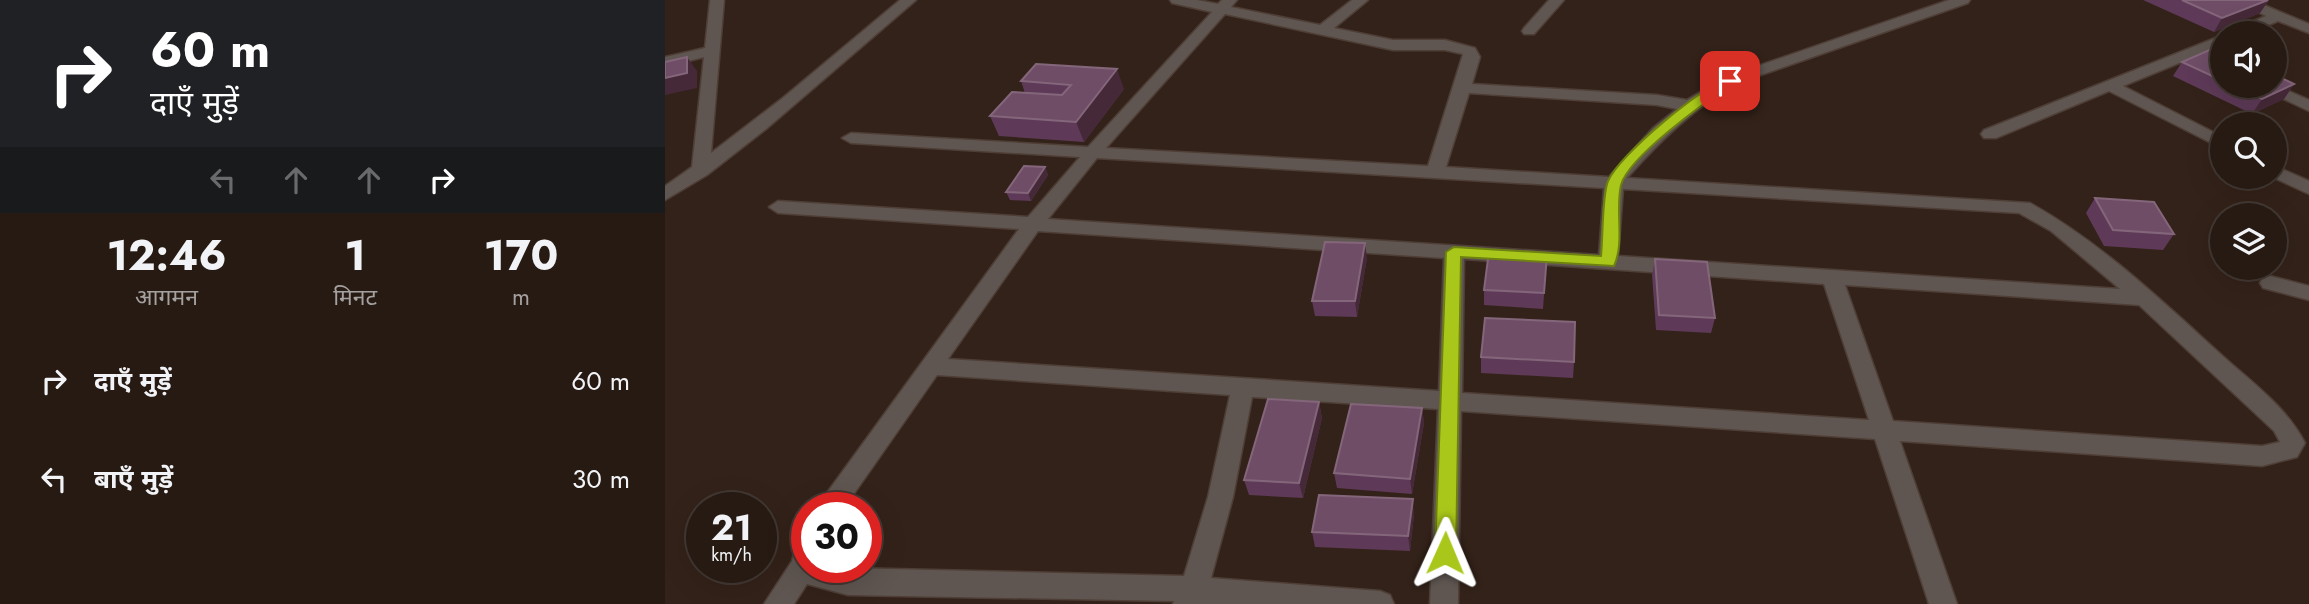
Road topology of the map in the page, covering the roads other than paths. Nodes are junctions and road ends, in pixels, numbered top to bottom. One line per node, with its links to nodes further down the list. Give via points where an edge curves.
1 (717, 0): 15 (street)
2 (909, 0): 28 (street)
3 (1177, 0): 8 (street)
4 (1361, 0): 12 (street)
5 (1557, 0): 13 (street)
6 (1963, 0): 22 (street, via 1730,81)
7 (2240, 0): 9 (street)
8 (1225, 4): 12 (street); 27 (street)
9 (2279, 16): 10 (street); 11 (street)
10 (2267, 21)
11 (2309, 29)
12 (1322, 31): 20 (street, via 1393,46 1467,49 1472,57)
13 (1529, 31)
14 (2210, 44): 16 (street)
15 (712, 51): 18 (street); 28 (street)
16 (2191, 52): 17 (street); 19 (street)
17 (2210, 61)
18 (665, 62)
19 (2109, 85): 24 (street); 25 (street)
20 (1463, 88): 22 (street); 29 (street)
21 (2287, 96): 23 (street)
22 (1690, 106): 31 (street, via 1659,132)
23 (2309, 106)
24 (1990, 134)
25 (2210, 137)
26 (851, 138): 27 (street)
27 (1093, 152): 29 (street); 35 (street)
28 (701, 171): 33 (street)
29 (1436, 171): 31 (street)
30 (2287, 176): 32 (street)
31 (1615, 182): 37 (street); 41 (street, via 2023,207 2058,226)
32 (2309, 188)
33 (665, 194)
34 (778, 207): 35 (street)
35 (1033, 224): 36 (street); 42 (street)
36 (1454, 252): 37 (street); 44 (street)
37 (1608, 262): 38 (street)
38 (1832, 277): 41 (street); 45 (street)
39 (2270, 283): 40 (street)
40 (2309, 293)
41 (2144, 298): 45 (street, via 2282,424 2293,443 2288,450 2262,456)
42 (932, 366): 43 (street); 46 (street)
43 (1243, 386): 44 (street); 49 (street, via 1216,516)
44 (1449, 400): 45 (street); 52 (street)
45 (1883, 429): 53 (street)
46 (841, 492)
47 (791, 581): 50 (street)
48 (871, 583): 49 (street)
49 (1190, 597): 51 (street)
50 (778, 604)
51 (1380, 604)
52 (1444, 604)
53 (1943, 604)

